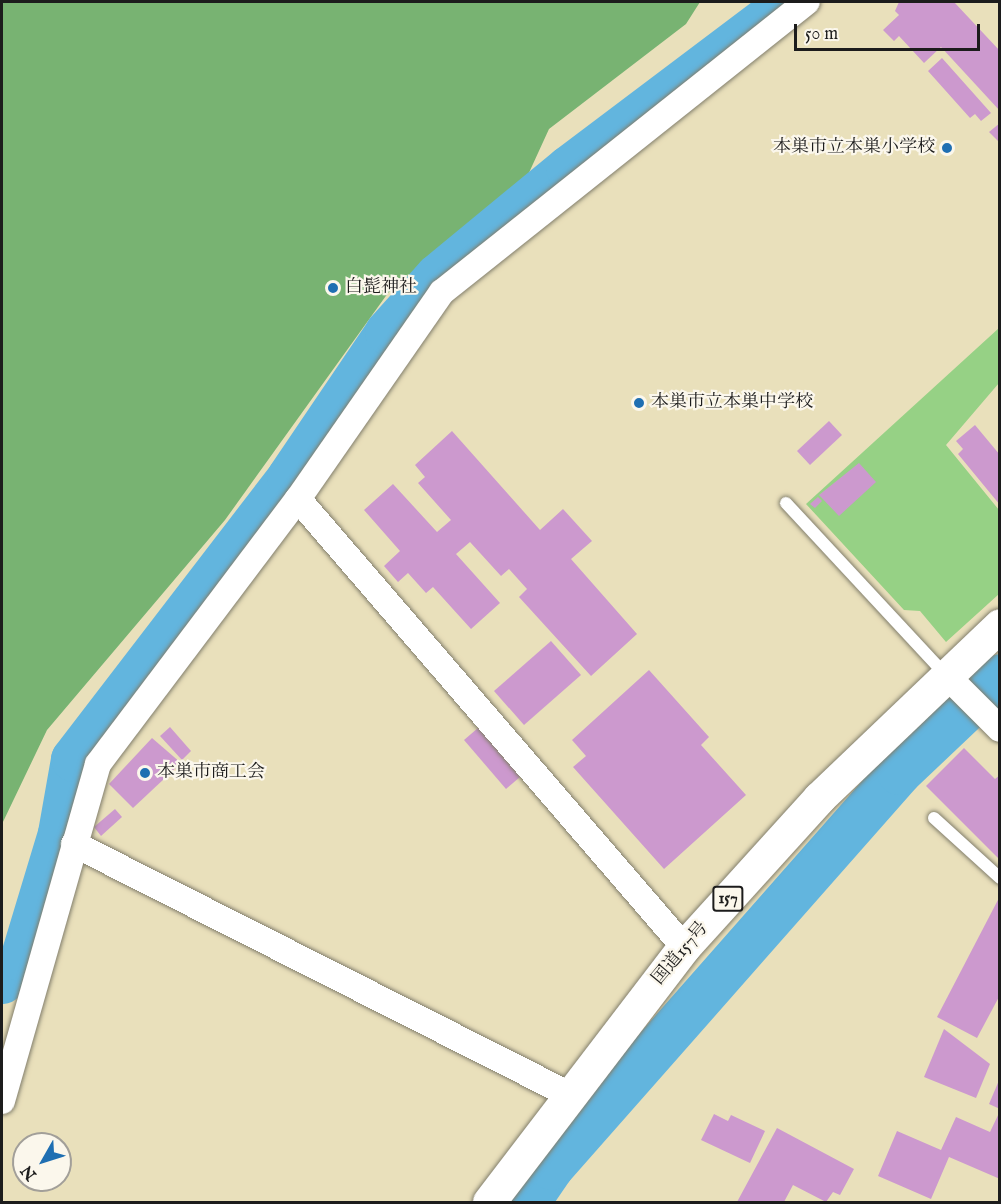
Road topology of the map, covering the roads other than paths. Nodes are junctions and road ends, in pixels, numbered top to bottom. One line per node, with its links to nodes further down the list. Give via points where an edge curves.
1 (807, 2): 2 (street, via 442,292)
2 (298, 499): 8 (street, via 98,764); 10 (street)
3 (786, 503): 5 (lane)
4 (999, 625): 5 (highway, 国道157号 / 157)
5 (955, 684): 6 (street); 10 (highway, 国道157号 / 157, via 819,798)
6 (992, 722)
7 (934, 818): 9 (lane)
8 (74, 844): 11 (street); 12 (street)
9 (999, 879)
10 (684, 947): 11 (highway, 国道157号 / 157)
11 (570, 1095): 13 (highway, 国道157号 / 157)
12 (2, 1101)
13 (489, 1203)

